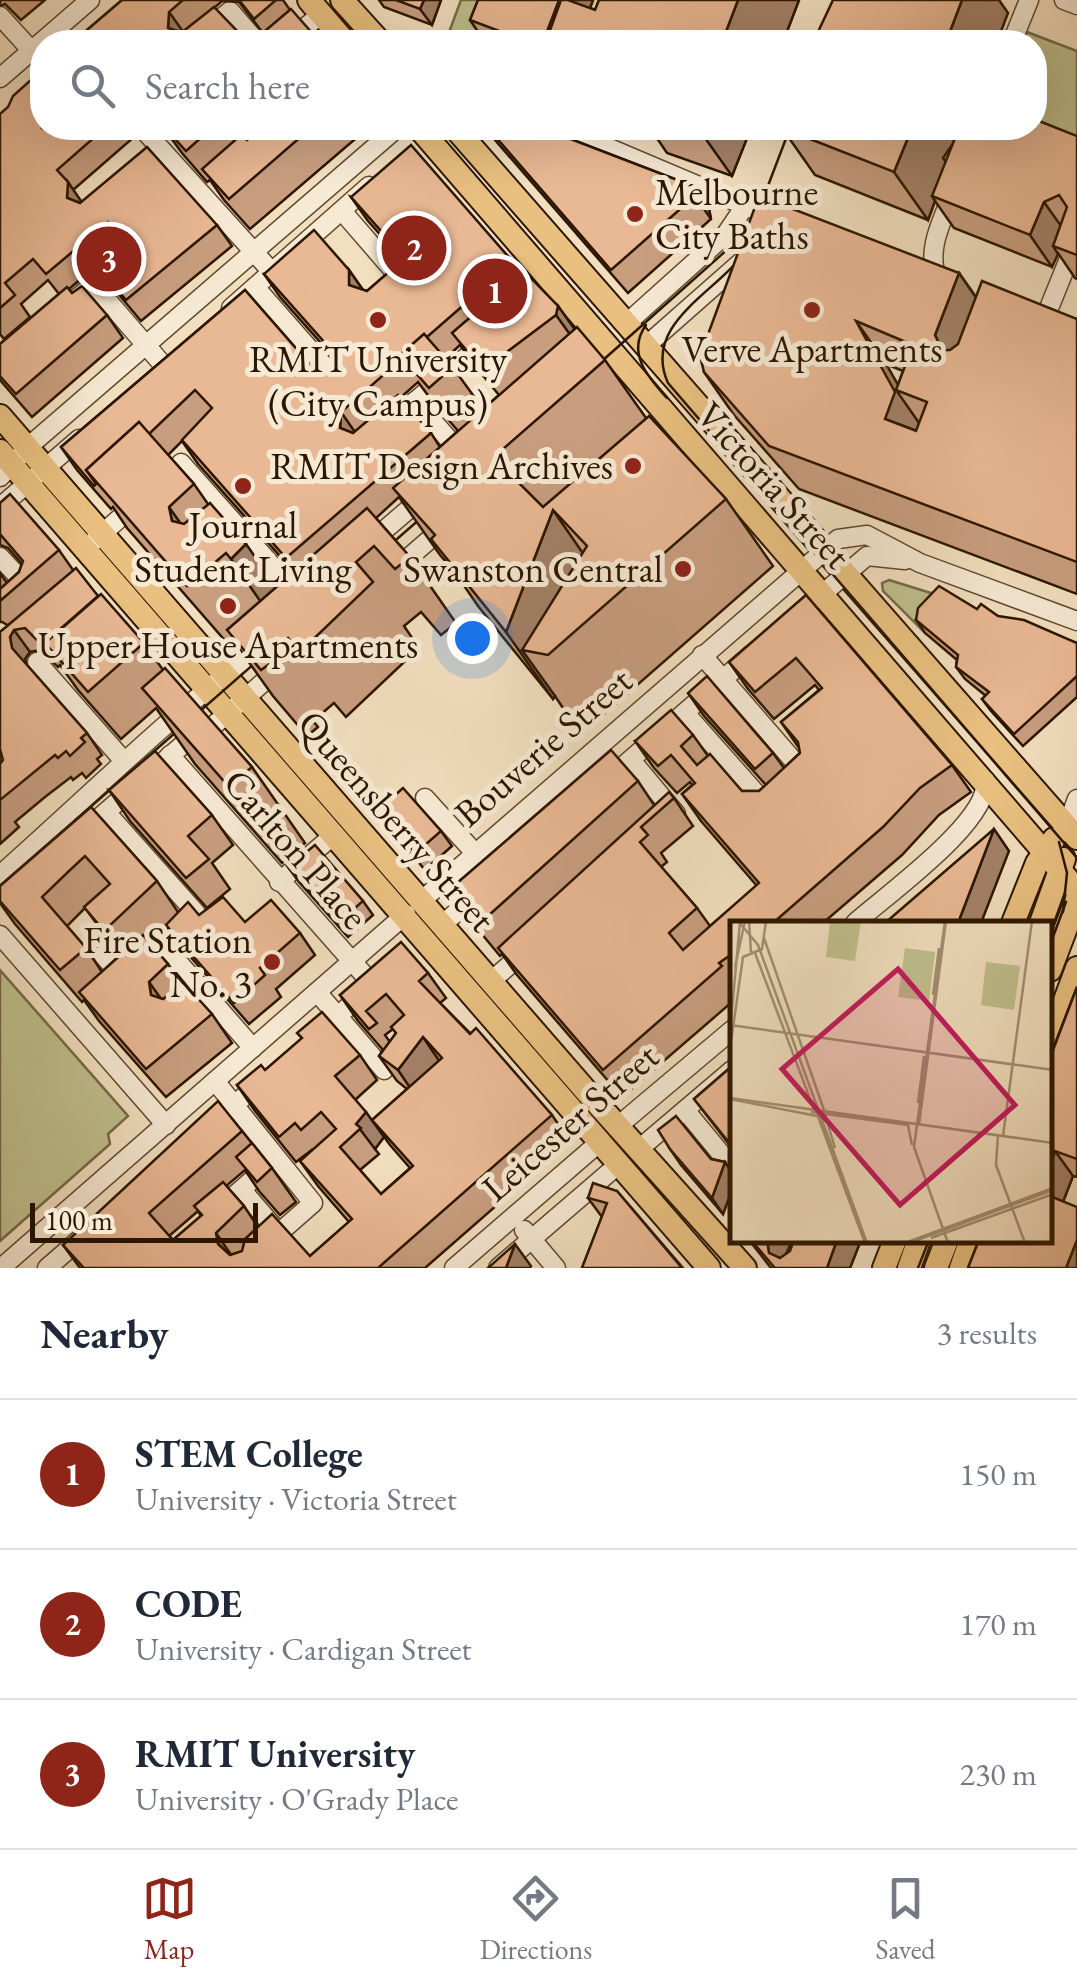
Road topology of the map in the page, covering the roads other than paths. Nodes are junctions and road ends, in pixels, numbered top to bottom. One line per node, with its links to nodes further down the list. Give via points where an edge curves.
1 (90, 0): 9 (street)
2 (342, 0): 14 (main road)
3 (500, 0): 15 (street)
4 (1028, 0): 16 (street)
5 (1064, 0): 6 (street)
6 (1077, 5)
7 (314, 7): 12 (street); 13 (main road)
8 (0, 16): 17 (street)
9 (67, 30)
10 (208, 30): 11 (street, via 230,11)
11 (247, 30)
12 (297, 30)
13 (334, 30)
14 (369, 30)
15 (488, 30)
16 (1017, 30)
17 (30, 49)
18 (30, 51): 19 (street)
19 (0, 78)
20 (152, 140): 26 (street)
21 (175, 140): 26 (street)
22 (383, 140): 31 (street)
23 (429, 140): 51 (main road, Victoria Street)
24 (466, 140): 47 (main road, Victoria Street)
25 (594, 140): 33 (street)
26 (162, 151): 27 (street); 32 (street)
27 (142, 168)
28 (388, 170): 34 (street)
29 (959, 179): 38 (street, via 935,240 934,256 950,283)
30 (228, 180): 32 (street)
31 (330, 186): 34 (street); 36 (street)
32 (204, 201): 36 (street)
33 (745, 206): 47 (street, via 726,234); 50 (street, via 783,222)
34 (344, 208): 39 (street); 43 (street, via 400,278)
35 (1077, 239): 44 (street)
36 (254, 252): 39 (street); 40 (street)
37 (125, 258): 41 (street)
38 (909, 270)
39 (272, 272): 42 (street)
40 (223, 278): 42 (street); 49 (street)
41 (94, 285): 46 (street); 49 (street)
42 (248, 293): 45 (street); 54 (street)
43 (374, 301)
44 (1045, 318)
45 (216, 321)
46 (50, 322)
47 (628, 323): 50 (main road, Victoria Street); 51 (main road)
48 (498, 328): 55 (street)
49 (146, 345): 52 (street); 60 (street)
50 (647, 346): 53 (main road); 64 (main road, Victoria Street)
51 (598, 348): 53 (main road, Victoria Street)
52 (163, 366)
53 (618, 372): 69 (main road, Victoria Street)
54 (341, 386)
55 (416, 401): 58 (street); 65 (street, via 461,467)
56 (0, 416): 60 (main road, Queensberry Street)
57 (96, 423): 60 (street)
58 (378, 434)
59 (196, 449): 61 (street)
60 (19, 465): 62 (street); 67 (main road, Queensberry Street)
61 (169, 474): 67 (street); 73 (street)
62 (0, 508)
63 (456, 517): 71 (street)
64 (826, 547): 68 (street, via 867,535); 69 (street, Bouverie Street); 70 (main road, Victoria Street)
65 (356, 555)
66 (0, 556): 74 (street, via 26,586)
67 (93, 557): 83 (main road, Queensberry Street)
68 (920, 563): 70 (street, via 869,554); 76 (street)
69 (801, 568): 72 (main road, Victoria Street); 79 (street, Bouverie Street)
70 (847, 572): 72 (street); 96 (main road, Victoria Street)
71 (370, 591)
72 (823, 593): 75 (street); 90 (main road, Victoria Street)
73 (304, 601)
74 (0, 608)
75 (794, 618)
76 (1077, 621)
77 (278, 632): 83 (street)
78 (766, 643): 82 (street, Bouverie Street)
79 (702, 655): 82 (street); 89 (street, Bouverie Street)
80 (293, 657): 84 (street)
81 (28, 661): 87 (street)
82 (723, 680): 85 (street, Bouverie Street); 85 (street, via 789,793)
83 (215, 681): 84 (main road, Queensberry Street); 87 (street)
84 (236, 706): 86 (street); 95 (main road, Queensberry Street)
85 (684, 713): 88 (street, Bouverie Street)
86 (170, 755): 93 (street); 103 (street, Carlton Place)
87 (122, 760): 101 (street)
88 (631, 760): 89 (street, Bouverie Street, via 594,792); 94 (street, via 678,813)
89 (580, 761): 99 (street, Bouverie Street)
90 (985, 779): 98 (main road, Victoria Street, via 1016,831); 107 (street, via 984,800 966,834)
91 (425, 798): 99 (street)
92 (1077, 799): 96 (street)
93 (106, 812): 97 (street); 113 (street, via 196,913)
94 (666, 823)
95 (343, 827): 103 (street); 106 (main road, Queensberry Street)
96 (1072, 832): 98 (main road); 100 (main road)
97 (66, 846)
98 (1045, 848): 100 (main road, Victoria Street); 108 (main road)
99 (475, 853): 106 (street, Bouverie Street)
100 (1061, 868): 104 (main road, Victoria Street); 109 (main road)
101 (0, 876)
102 (492, 881): 111 (street, Bouverie Street)
103 (278, 882): 115 (street, Carlton Place)
104 (1077, 890)
105 (1077, 899): 116 (main road)
106 (414, 907): 111 (main road, Queensberry Street); 115 (street, Bouverie Street)
107 (857, 921)
108 (1014, 921)
109 (1042, 921)
110 (0, 936): 131 (street)
111 (427, 938): 118 (main road, Queensberry Street)
112 (537, 942): 118 (street)
113 (164, 946): 114 (street, via 119,986); 123 (street, via 199,999)
114 (103, 956)
115 (352, 961): 119 (street, Bouverie Street); 120 (street, Carlton Place, via 380,979)
116 (1052, 963)
117 (1076, 974): 122 (main road)
118 (483, 988): 132 (main road, Queensberry Street)
119 (317, 992): 120 (street); 123 (street, Bouverie Street)
120 (338, 1015): 124 (street); 126 (street)
121 (730, 1032): 132 (street, Leicester Street)
122 (1052, 1036)
123 (253, 1048): 128 (street, Bouverie Street)
124 (294, 1054)
125 (279, 1066): 129 (street, Bouverie Street)
126 (384, 1070)
127 (730, 1072): 130 (street, Leicester Street)
128 (215, 1082): 129 (street); 131 (street, Bouverie Street)
129 (234, 1105): 131 (street, Bouverie Street); 134 (street, via 271,1148)
130 (684, 1110): 133 (street, Leicester Street); 136 (street)
131 (178, 1129): 147 (street, Bouverie Street)
132 (609, 1133): 133 (main road, Queensberry Street); 135 (main road, Queensberry Street); 138 (street, Leicester Street)
133 (639, 1149): 135 (main road, Leicester Street); 148 (main road, Queensberry Street)
134 (273, 1162): 137 (street); 141 (street, via 313,1203)
135 (619, 1164): 142 (street, Leicester Street); 155 (main road, Queensberry Street)
136 (730, 1164)
137 (242, 1190): 139 (street); 141 (street)
138 (513, 1218): 142 (street); 153 (street, Leicester Street)
139 (208, 1220)
140 (95, 1226): 152 (street)
141 (279, 1233): 149 (street)
142 (531, 1239): 150 (street); 154 (street, Leicester Street)
143 (894, 1243): 156 (main road)
144 (918, 1243): 157 (main road)
145 (945, 1243): 158 (main road)
146 (970, 1243): 159 (main road)
147 (24, 1248): 151 (street, Bouverie Street); 152 (street)
148 (735, 1258)
149 (249, 1265)
150 (551, 1265)
151 (6, 1267)
152 (44, 1268)
153 (454, 1268)
154 (498, 1268)
155 (709, 1268)
156 (884, 1268)
157 (909, 1268)
158 (936, 1268)
159 (961, 1268)

